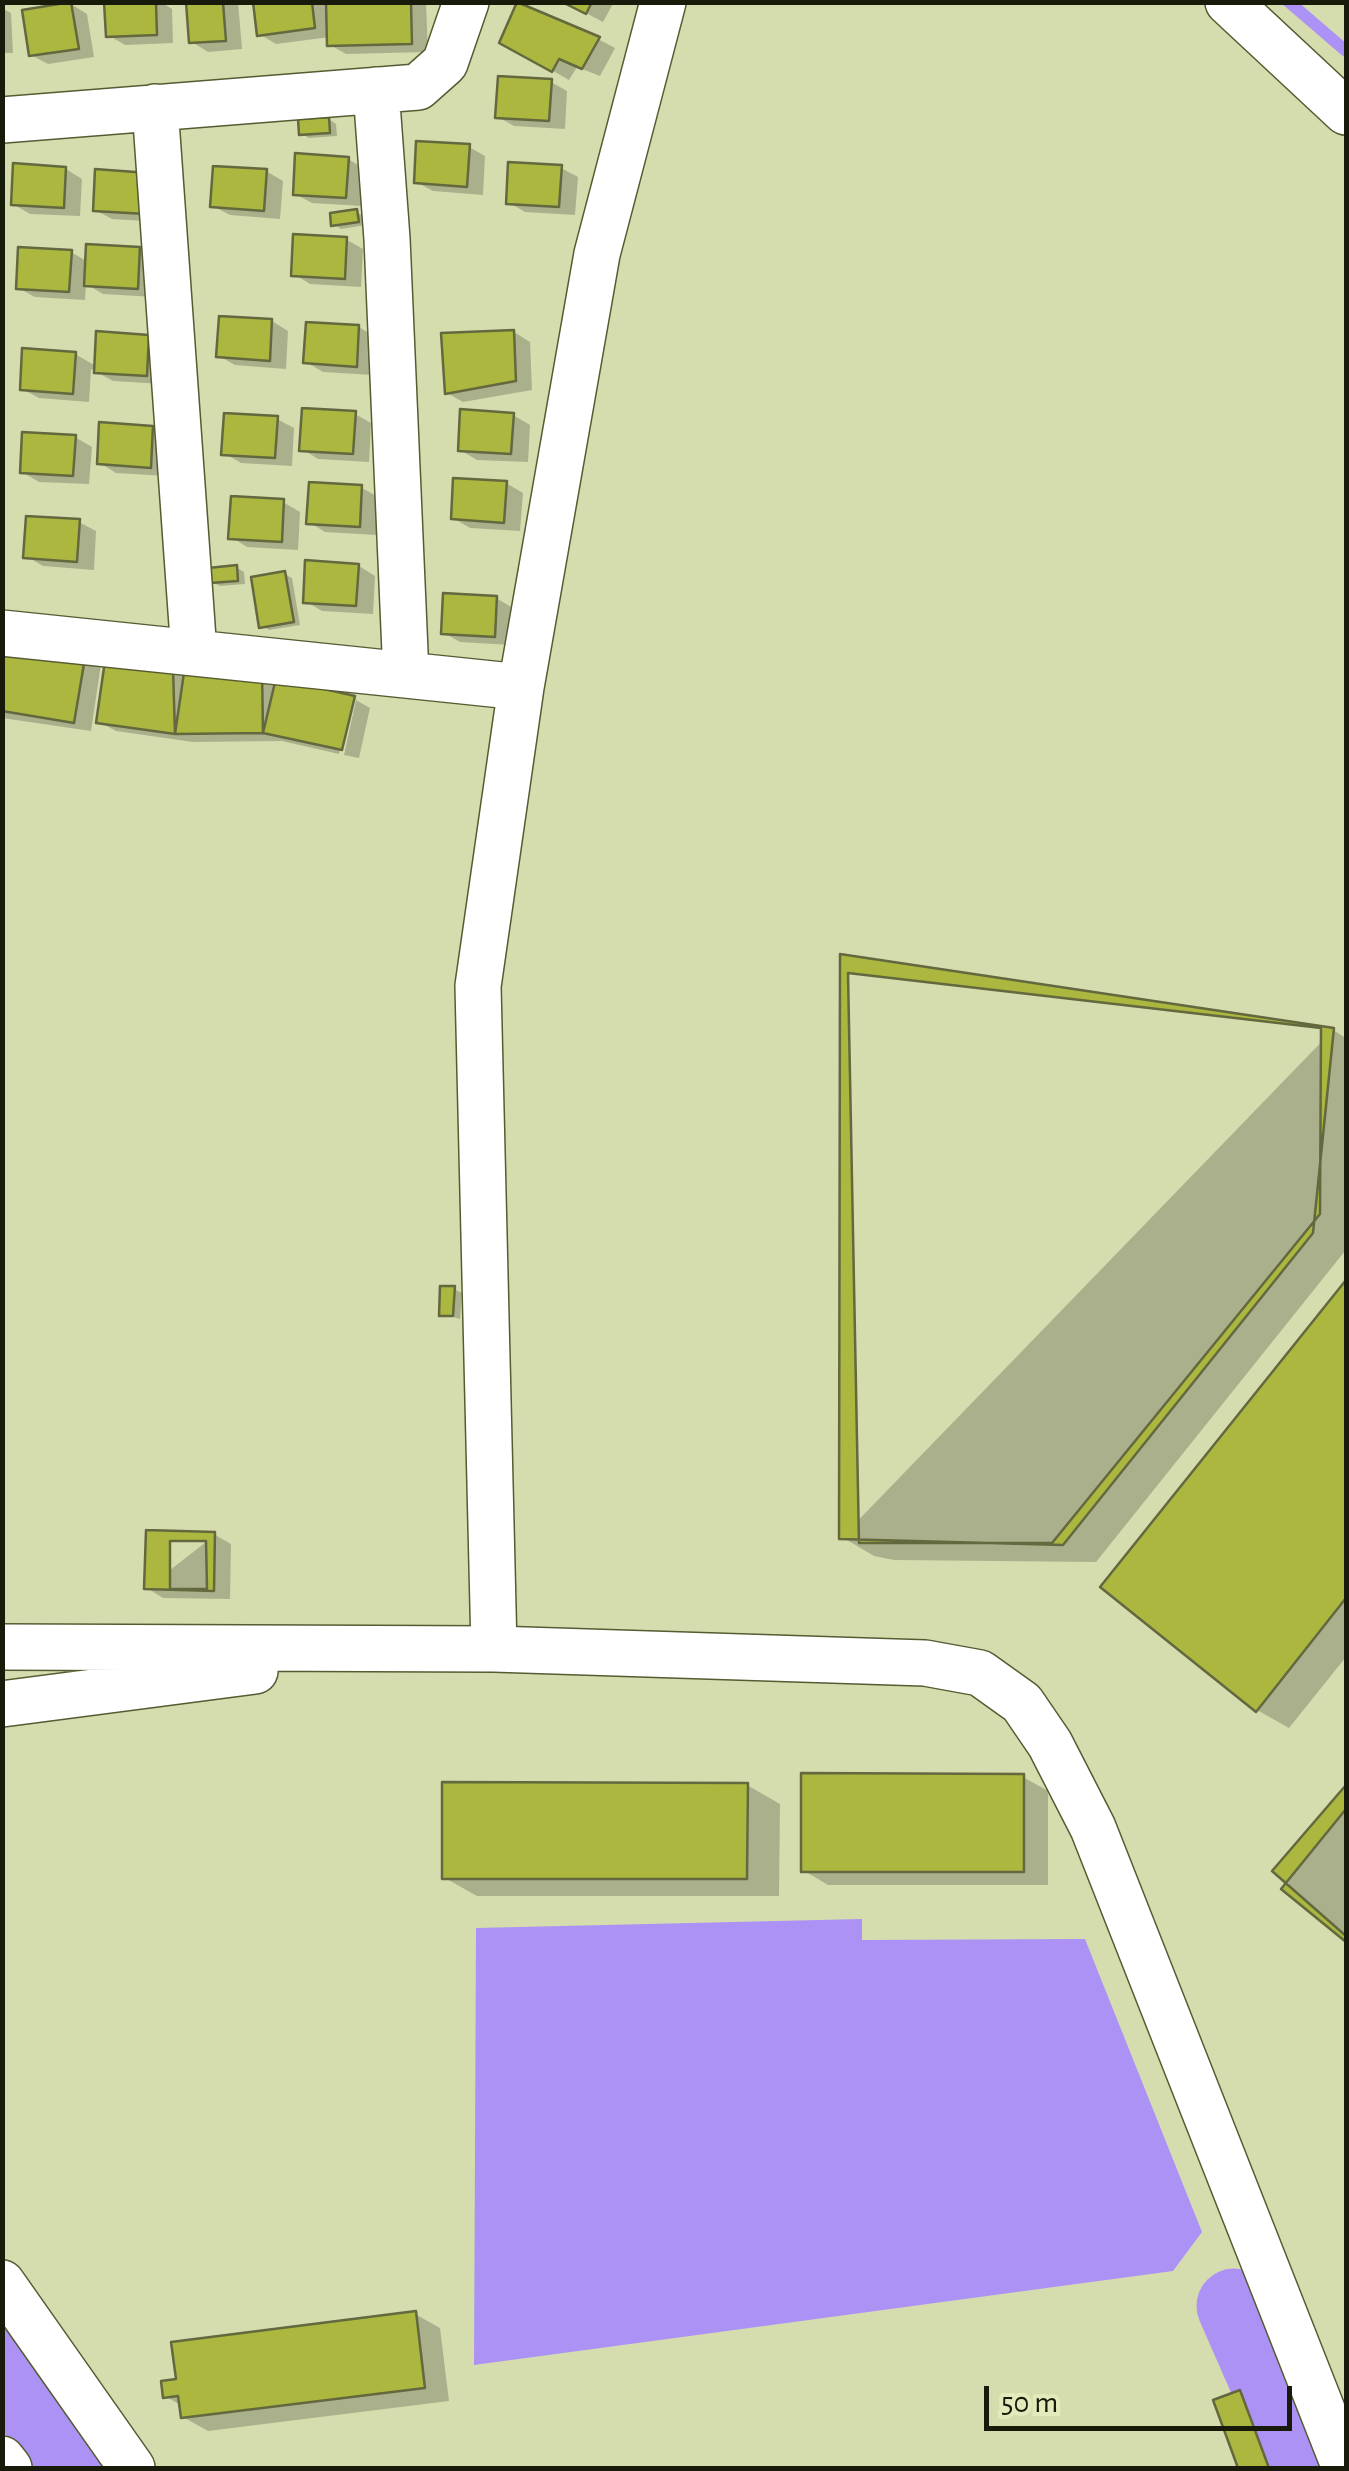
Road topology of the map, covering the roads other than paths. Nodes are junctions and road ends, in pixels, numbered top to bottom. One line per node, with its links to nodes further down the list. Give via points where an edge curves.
1 (466, 2): 4 (street, via 445,63 418,87)
2 (663, 2): 11 (street, via 597,254)
3 (1228, 2): 6 (street)
4 (376, 90): 5 (street); 10 (street)
5 (156, 108): 7 (street); 9 (street)
6 (1346, 112)
7 (2, 120)
8 (2, 634): 9 (street)
9 (194, 653): 10 (street)
10 (406, 675): 11 (street)
11 (520, 687): 14 (street, via 478,986)
12 (2, 1647): 13 (street)
13 (415, 1649): 14 (street); 15 (street)
14 (494, 1650): 20 (street, via 925,1663 980,1673 1022,1704 1092,1828)
15 (2, 1704)
16 (2, 2284): 19 (street)
17 (2, 2458): 18 (street)
18 (9, 2468)
19 (132, 2468)
20 (1345, 2468)

